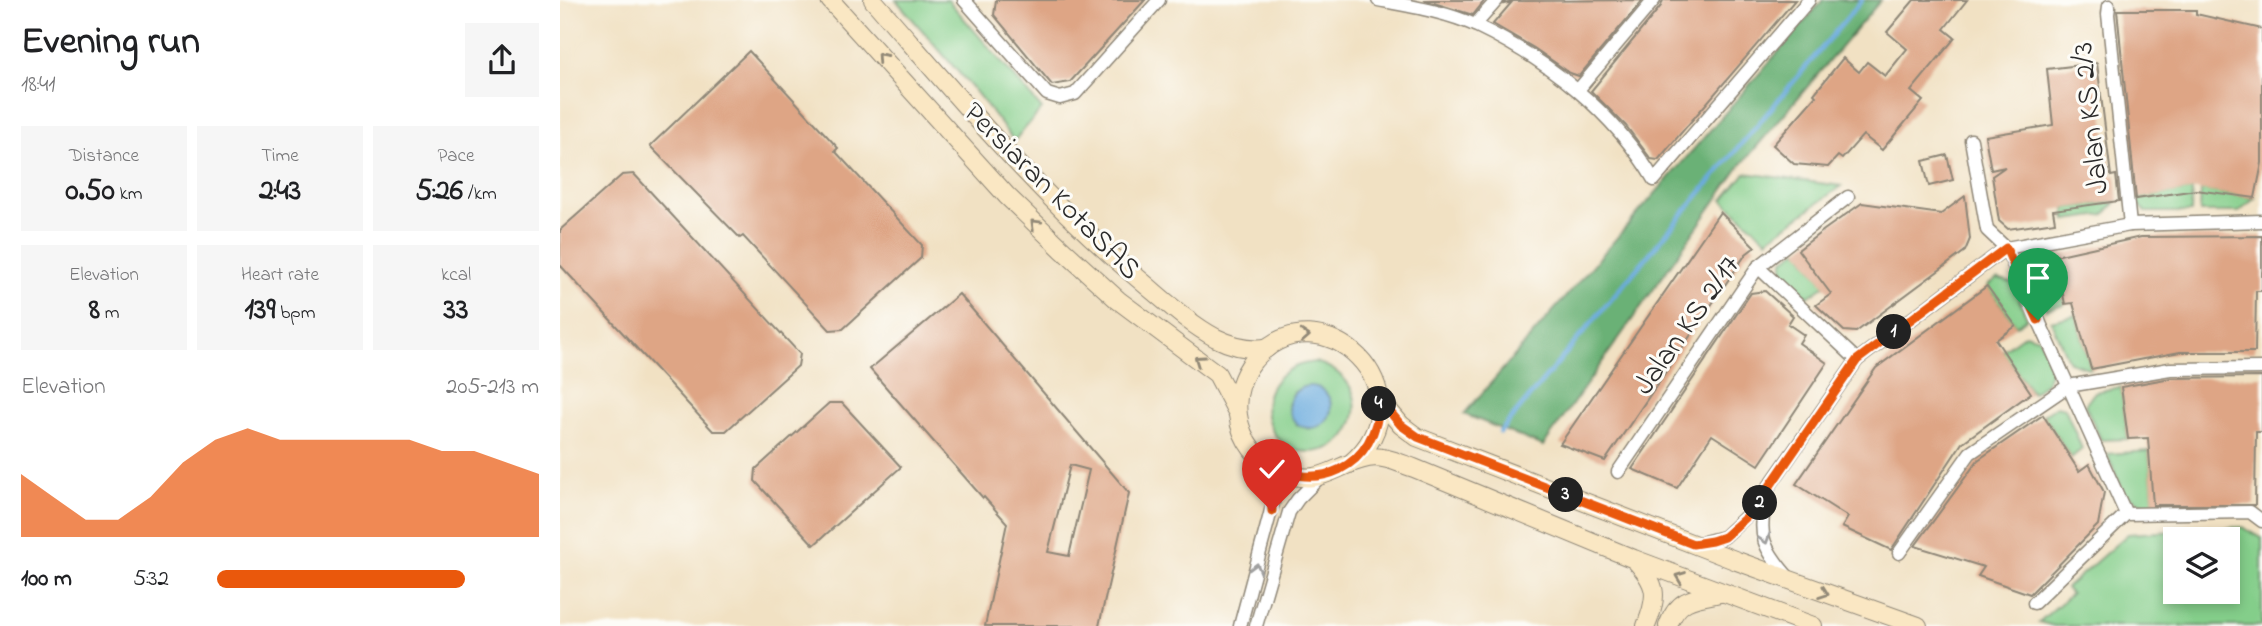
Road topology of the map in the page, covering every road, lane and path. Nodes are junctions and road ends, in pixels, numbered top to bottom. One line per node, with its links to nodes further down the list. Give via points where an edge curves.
1 (830, 0): 23 (main road, Persiaran KotaSAS, one-way to 1, via 1217,374 1118,300 1053,241)
2 (873, 0): 18 (main road, Persiaran KotaSAS, via 1026,173 1106,252 1214,337 1237,346)
3 (1159, 0): 8 (street, via 1075,94 1060,98 1047,94)
4 (1378, 0): 10 (street)
5 (1497, 0): 10 (street)
6 (1654, 0): 11 (street)
7 (1809, 0): 11 (street, via 1654,180 1618,130)
8 (972, 3)
9 (2109, 6): 15 (street, Jalan KS 2/3)
10 (1475, 25): 11 (street)
11 (1578, 89)
12 (1971, 140): 16 (street, via 1987,230)
13 (1848, 197): 17 (street, Jalan KS 2/17)
14 (2262, 222): 15 (street)
15 (2130, 225): 16 (street)
16 (2006, 248): 19 (street); 21 (street)
17 (1758, 267): 19 (street); 26 (street, Jalan KS 2/17)
18 (1267, 348): 22 (main road, Persiaran KotaSAS, one-way to 22, via 1301,335 1338,341 1366,364); 23 (main road, Persiaran KotaSAS, via 1243,377)
19 (1857, 360): 28 (street)
20 (2262, 368): 21 (street, via 2170,369)
21 (2067, 386): 29 (street); 32 (street, via 1970,453)
22 (1379, 399): 25 (main road, Persiaran KotaSAS, via 1373,435); 31 (main road, Persiaran KotaSAS, via 1418,437)
23 (1237, 414): 24 (main road, Persiaran KotaSAS, via 1244,437)
24 (1259, 457): 27 (main road, Persiaran KotaSAS, via 1291,475); 38 (street, one-way to 24, via 1273,503)
25 (1350, 464): 27 (main road, Persiaran KotaSAS); 33 (main road, Persiaran KotaSAS, via 1383,458 1404,465)
26 (1618, 472)
27 (1321, 476): 39 (street, via 1289,512)
28 (1769, 491): 31 (street, via 1724,537); 34 (street, one-way to 34, via 1762,516 1764,541)
29 (2126, 514): 30 (street, via 2250,512); 36 (street)
30 (2262, 521)
31 (1693, 544): 34 (main road, Persiaran KotaSAS)
32 (1899, 553)
33 (1634, 559): 35 (main road, Persiaran KotaSAS, one-way to 33); 40 (main road, via 1654,588)
34 (1791, 580): 43 (main road, Persiaran KotaSAS, one-way to 43)
35 (1721, 593): 37 (main road, Persiaran KotaSAS); 41 (main road, via 1680,605)
36 (2034, 603)
37 (1800, 623): 42 (main road, Persiaran KotaSAS)
38 (1240, 626)
39 (1256, 626)
40 (1646, 626)
41 (1668, 626)
42 (1813, 626)
43 (1918, 626)

